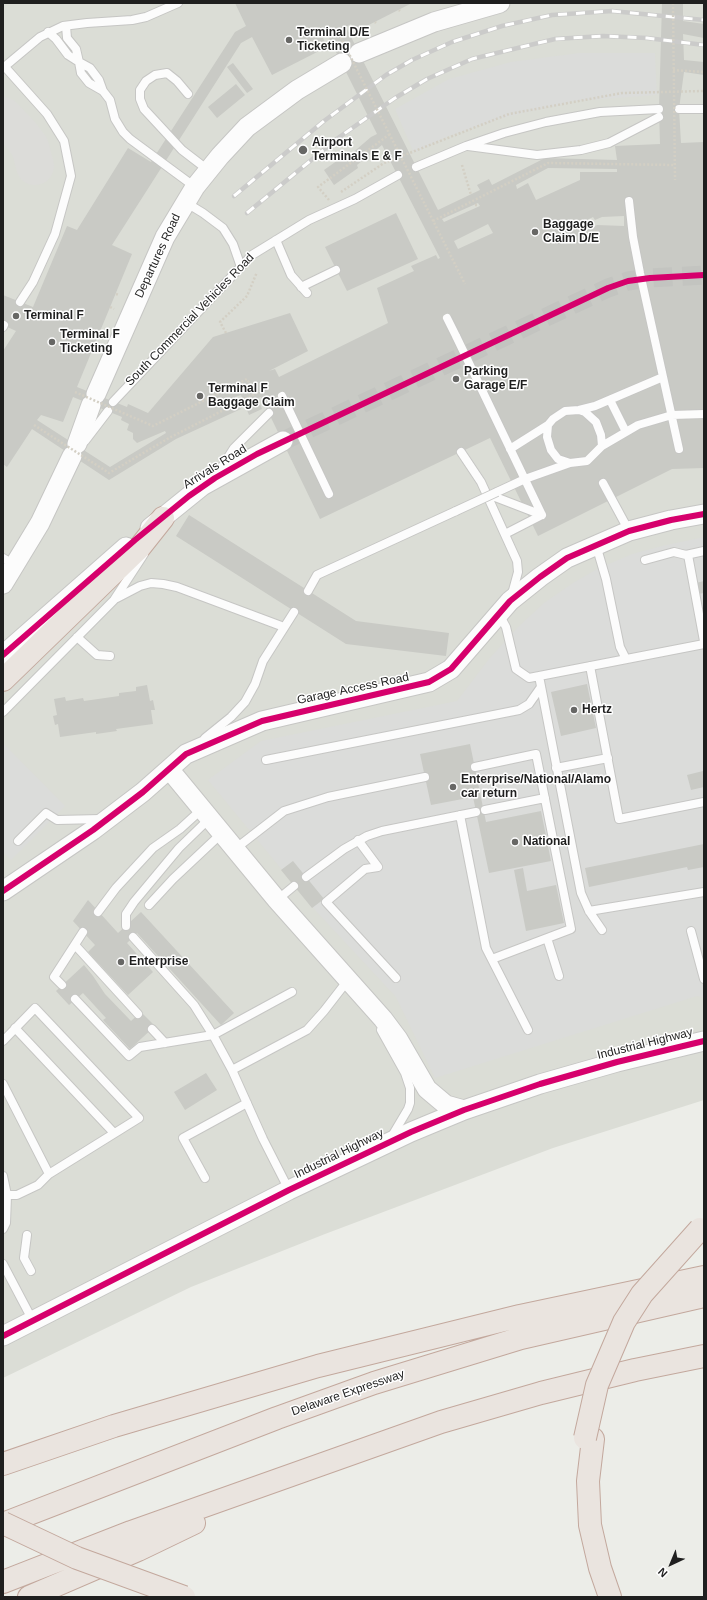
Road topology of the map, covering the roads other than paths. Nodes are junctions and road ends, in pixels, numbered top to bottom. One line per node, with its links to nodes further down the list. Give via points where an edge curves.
1 (178, 3): 3 (lane, via 146,17 132,20)
2 (500, 3): 5 (street, via 434,22)
3 (66, 26): 4 (lane); 6 (lane, via 67,38 76,49)
4 (48, 32): 6 (lane, via 56,38 68,55); 8 (lane)
5 (359, 53)
6 (79, 62): 18 (lane, via 81,73 88,83 103,91 110,100 115,119 130,140)
7 (342, 63): 16 (street, Departures Road, via 296,90 264,113 233,141)
8 (4, 67): 24 (lane, via 47,114 64,141 71,176 55,234 33,282)
9 (188, 94): 16 (lane, via 167,73 155,75 146,81 140,90 140,99 144,109 182,150)
10 (659, 109): 14 (lane, via 620,110 576,116 523,127)
11 (679, 109): 12 (lane)
12 (704, 109)
13 (659, 117): 14 (lane, via 609,143 575,151 537,155)
14 (466, 146): 15 (lane)
15 (416, 167)
16 (208, 170): 18 (street, Departures Road)
17 (398, 175): 21 (lane, South Commercial Vehicles Road, via 309,220)
18 (195, 187): 20 (street, Departures Road)
19 (629, 201): 26 (lane, via 635,249)
20 (184, 202): 22 (lane, via 203,212 223,228 233,244); 56 (street, Departures Road, via 165,237 98,403 40,523)
21 (276, 240): 22 (lane, South Commercial Vehicles Road, via 252,255); 23 (lane, via 291,275 304,290)
22 (241, 267): 29 (lane, South Commercial Vehicles Road)
23 (336, 270)
24 (20, 302)
25 (447, 317): 38 (lane, bridge)
26 (663, 378): 28 (lane); 33 (lane)
27 (282, 396): 45 (lane, bridge)
28 (610, 400): 30 (lane); 35 (lane)
29 (113, 402)
30 (580, 410): 34 (lane, via 565,412); 37 (lane, via 596,422)
31 (269, 413): 42 (lane, via 234,448)
32 (704, 414): 33 (lane)
33 (672, 415): 35 (lane, via 638,425); 39 (lane)
34 (548, 425): 38 (lane); 41 (lane, via 547,438 551,450 558,459)
35 (626, 432): 37 (lane)
36 (283, 441): 42 (street, Arrivals Road)
37 (602, 446): 41 (lane, via 587,461)
38 (510, 449): 43 (lane)
39 (679, 449)
40 (460, 452): 51 (lane, via 482,482)
41 (570, 463): 43 (lane)
42 (215, 478): 49 (street, Arrivals Road)
43 (525, 479): 46 (lane); 47 (lane)
44 (603, 483): 50 (lane)
45 (329, 494)
46 (494, 494): 47 (lane); 58 (lane, bridge, via 317,575)
47 (542, 514): 51 (lane)
48 (704, 514): 50 (street, Garage Access Road, via 663,521)
49 (163, 518): 59 (lane, via 138,564); 66 (street, Arrivals Road); 71 (highway, via 140,546)
50 (629, 531): 52 (street, Garage Access Road)
51 (505, 534): 60 (lane, via 518,567 517,579)
52 (596, 544): 60 (street, Garage Access Road, via 553,568); 68 (lane, via 620,647)
53 (704, 551): 54 (lane)
54 (688, 555): 55 (lane, via 674,552); 64 (lane)
55 (645, 560)
56 (9, 561): 57 (street, Departures Road)
57 (3, 584)
58 (308, 591)
59 (114, 600): 62 (lane, via 140,586 163,584); 63 (lane)
60 (504, 607): 70 (lane, via 516,669 529,678); 74 (street, Garage Access Road, via 451,669 430,682 262,721)
61 (294, 612): 62 (lane)
62 (284, 627): 74 (lane, via 263,661 255,684 241,707)
63 (77, 637): 67 (lane, via 96,655); 73 (lane)
64 (704, 641)
65 (704, 644): 68 (lane)
66 (3, 655)
67 (110, 656)
68 (626, 659): 69 (lane)
69 (590, 666): 70 (lane); 75 (lane)
70 (539, 676): 72 (lane)
71 (3, 680)
72 (541, 687): 76 (lane, via 529,704 520,710); 78 (lane)
73 (3, 712)
74 (186, 754): 79 (street, Garage Access Road)
75 (608, 758): 78 (lane); 82 (lane, via 619,819)
76 (266, 760)
77 (475, 767): 81 (lane, via 536,754)
78 (556, 768): 96 (lane, via 580,893)
79 (170, 769): 83 (street); 85 (street, Garage Access Road)
80 (425, 777): 89 (lane, via 328,797 284,811)
81 (545, 798): 84 (lane); 103 (lane, via 571,929)
82 (704, 802)
83 (206, 813): 86 (street); 97 (lane, via 154,848 116,888); 98 (lane, via 134,902 126,914)
84 (460, 815): 87 (lane, via 382,831); 105 (lane, via 483,935)
85 (110, 818): 88 (lane, via 57,820 46,813); 92 (street, Garage Access Road)
86 (222, 833): 89 (street); 95 (lane)
87 (358, 840): 90 (lane); 107 (lane, via 378,867 365,869 326,902)
88 (18, 841)
89 (235, 849): 94 (street)
90 (306, 877)
91 (294, 886): 94 (lane)
92 (3, 891)
93 (704, 892): 96 (lane)
94 (277, 900): 110 (street)
95 (148, 905)
96 (589, 911): 99 (lane)
97 (98, 912)
98 (126, 926)
99 (602, 930)
100 (691, 931): 108 (lane)
101 (83, 932): 104 (lane)
102 (133, 937): 117 (lane, via 194,1005)
103 (547, 938): 105 (lane); 106 (lane)
104 (75, 946): 109 (lane, via 54,977); 113 (lane)
105 (492, 959): 116 (lane)
106 (559, 976)
107 (396, 978)
108 (704, 979)
109 (62, 985)
110 (354, 986): 121 (lane, via 306,1030); 124 (street, via 398,1039 427,1090 446,1105); 126 (lane, via 405,1073 410,1088 410,1103 405,1116)
111 (292, 992): 117 (lane)
112 (75, 999): 120 (lane, via 130,1056 140,1047)
113 (138, 1014)
114 (15, 1028): 118 (lane); 125 (lane); 125 (lane, via 35,1008 139,1118)
115 (152, 1028): 120 (lane)
116 (528, 1030)
117 (213, 1035): 120 (lane); 121 (lane)
118 (3, 1041)
119 (704, 1041): 124 (street, Industrial Highway, via 581,1072)
120 (165, 1043)
121 (232, 1070): 123 (lane)
122 (3, 1084): 127 (lane)
123 (247, 1103): 129 (lane, via 183,1138); 130 (lane)
124 (464, 1110): 126 (street, Industrial Highway)
125 (114, 1133): 127 (lane)
126 (386, 1143): 130 (street, Industrial Highway)
127 (48, 1174): 131 (lane, via 38,1185 17,1195)
128 (3, 1176): 131 (lane)
129 (204, 1178)
130 (289, 1190): 139 (street, Industrial Highway)
131 (7, 1195): 133 (lane, via 6,1223)
132 (702, 1228): 142 (highway, bridge, via 642,1294 624,1322 597,1385)
133 (3, 1229)
134 (27, 1235): 136 (lane, via 24,1258)
135 (3, 1264): 139 (lane)
136 (30, 1271)
137 (704, 1277): 143 (highway, via 492,1322 318,1366 114,1426)
138 (704, 1296): 145 (highway, Delaware Expressway, via 521,1338 374,1383)
139 (33, 1321): 140 (street, Industrial Highway)
140 (3, 1336)
141 (704, 1356): 144 (highway, via 635,1370 492,1406)
142 (589, 1438): 149 (highway, via 580,1482 581,1524 583,1548); 150 (highway, via 590,1525)
143 (3, 1464)
144 (309, 1468): 146 (highway, via 131,1532); 147 (highway, via 138,1550)
145 (3, 1524): 148 (highway, bridge, via 61,1552)
146 (3, 1582)
147 (29, 1597)
148 (184, 1597)
149 (594, 1597)
150 (610, 1597)

